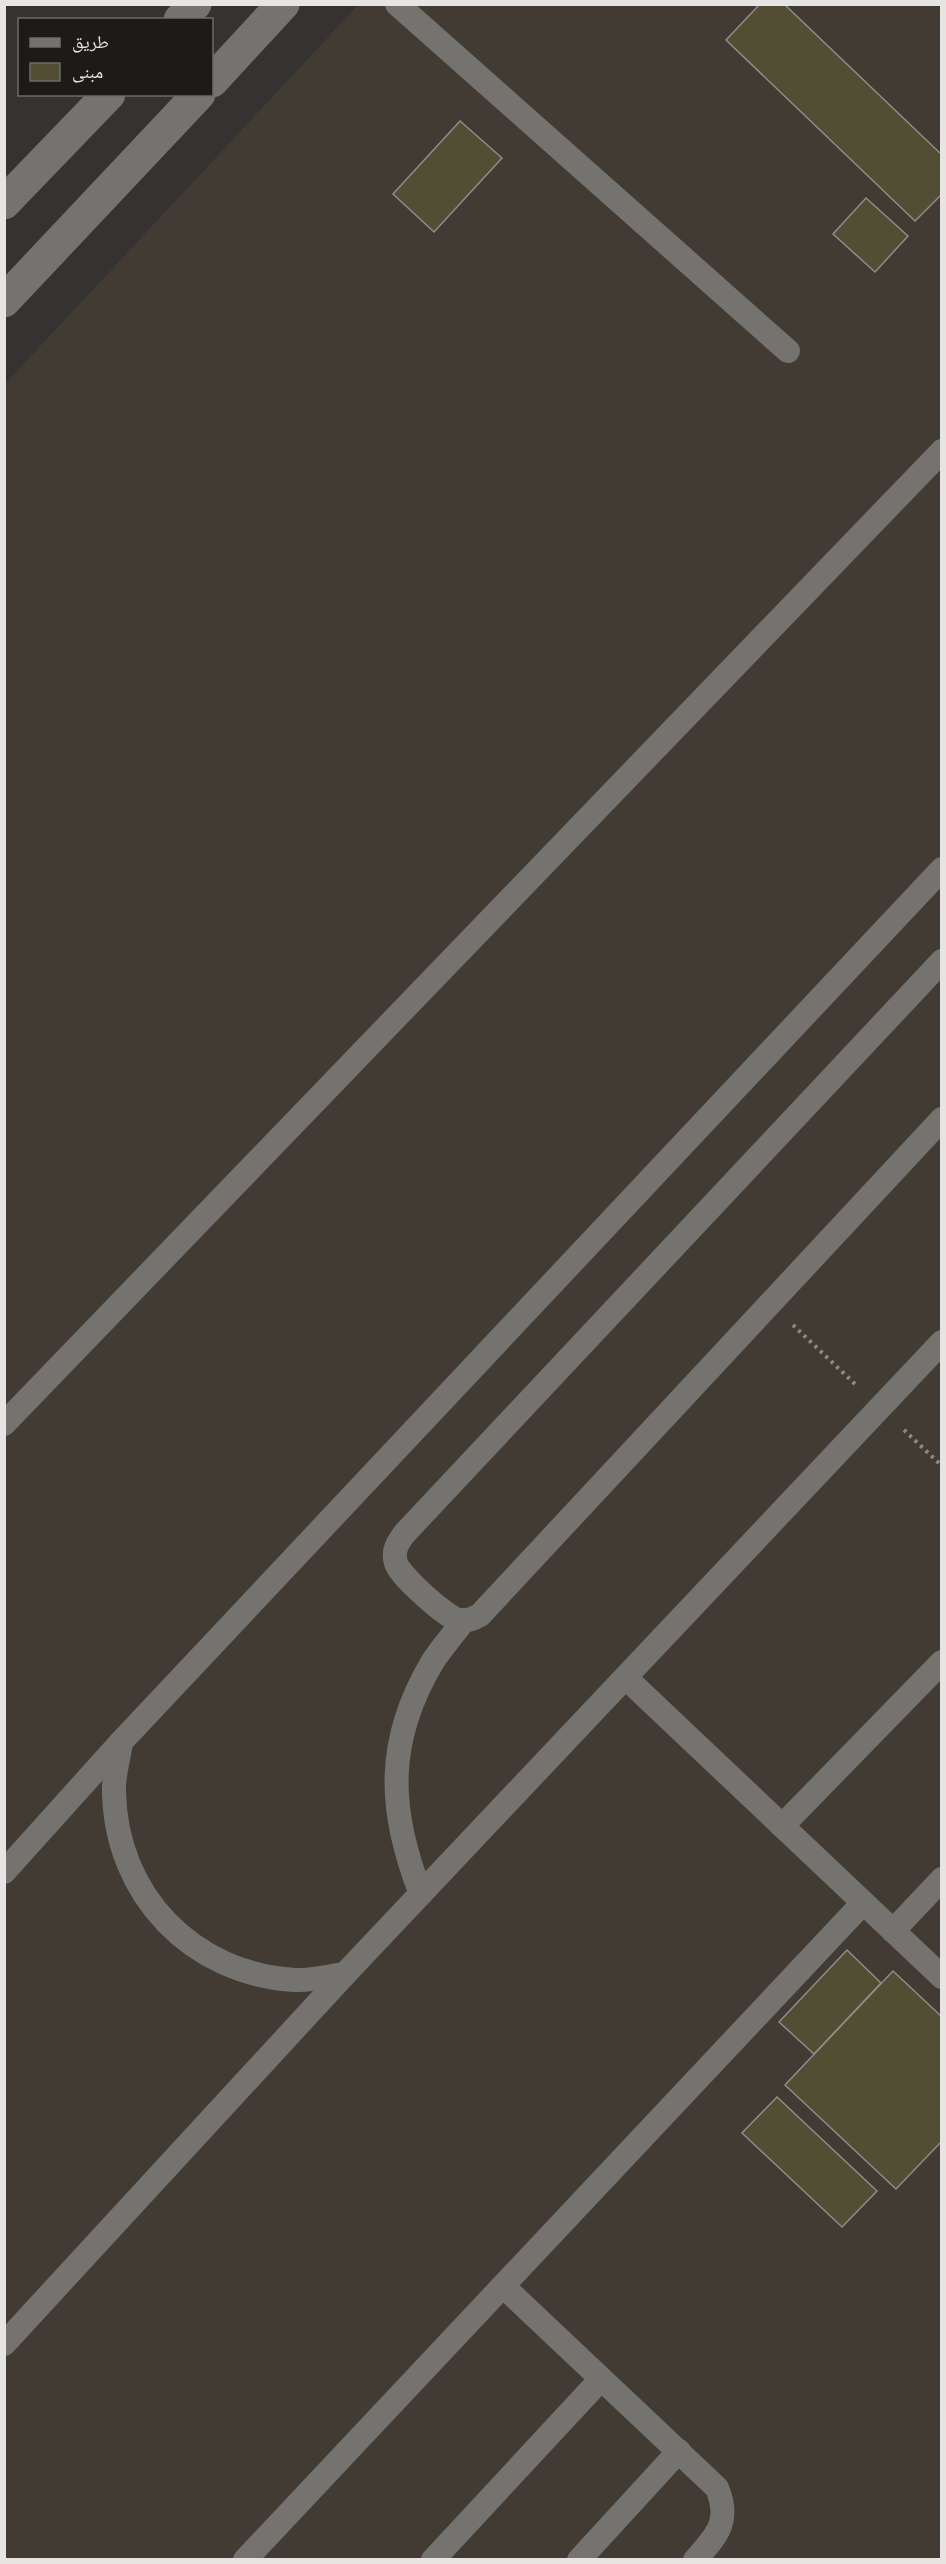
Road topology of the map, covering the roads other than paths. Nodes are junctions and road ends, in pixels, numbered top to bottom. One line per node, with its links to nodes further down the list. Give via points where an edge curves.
1 (195, 4): 4 (street)
2 (283, 4): 5 (street)
3 (397, 4): 10 (lane)
4 (182, 18)
5 (213, 80)
6 (107, 96): 8 (street)
7 (197, 96): 9 (street)
8 (4, 204)
9 (4, 301)
10 (788, 351)
11 (942, 451): 16 (lane)
12 (942, 869): 20 (lane)
13 (942, 961): 17 (lane, via 399,1539 394,1555 399,1570 449,1616)
14 (942, 1119): 17 (lane, via 487,1610)
15 (942, 1342): 19 (lane)
16 (4, 1424)
17 (464, 1620): 24 (lane, via 434,1660 415,1696 402,1735 396,1775 398,1816 406,1856)
18 (942, 1662): 21 (lane)
19 (626, 1678): 21 (lane); 24 (lane)
20 (122, 1742): 22 (lane); 27 (lane, via 114,1791 119,1839 136,1884 165,1923 204,1953 248,1972 296,1980)
21 (782, 1826): 25 (lane)
22 (4, 1872)
23 (942, 1880): 26 (lane)
24 (421, 1894): 27 (lane)
25 (863, 1904): 26 (lane); 29 (lane)
26 (893, 1931): 28 (lane)
27 (345, 1974): 30 (lane)
28 (942, 1977)
29 (502, 2286): 31 (lane); 33 (lane)
30 (4, 2344)
31 (601, 2379): 32 (lane); 34 (lane)
32 (679, 2451): 35 (lane); 36 (lane, via 717,2488 722,2501 720,2529)
33 (245, 2559)
34 (433, 2559)
35 (579, 2559)
36 (695, 2559)

